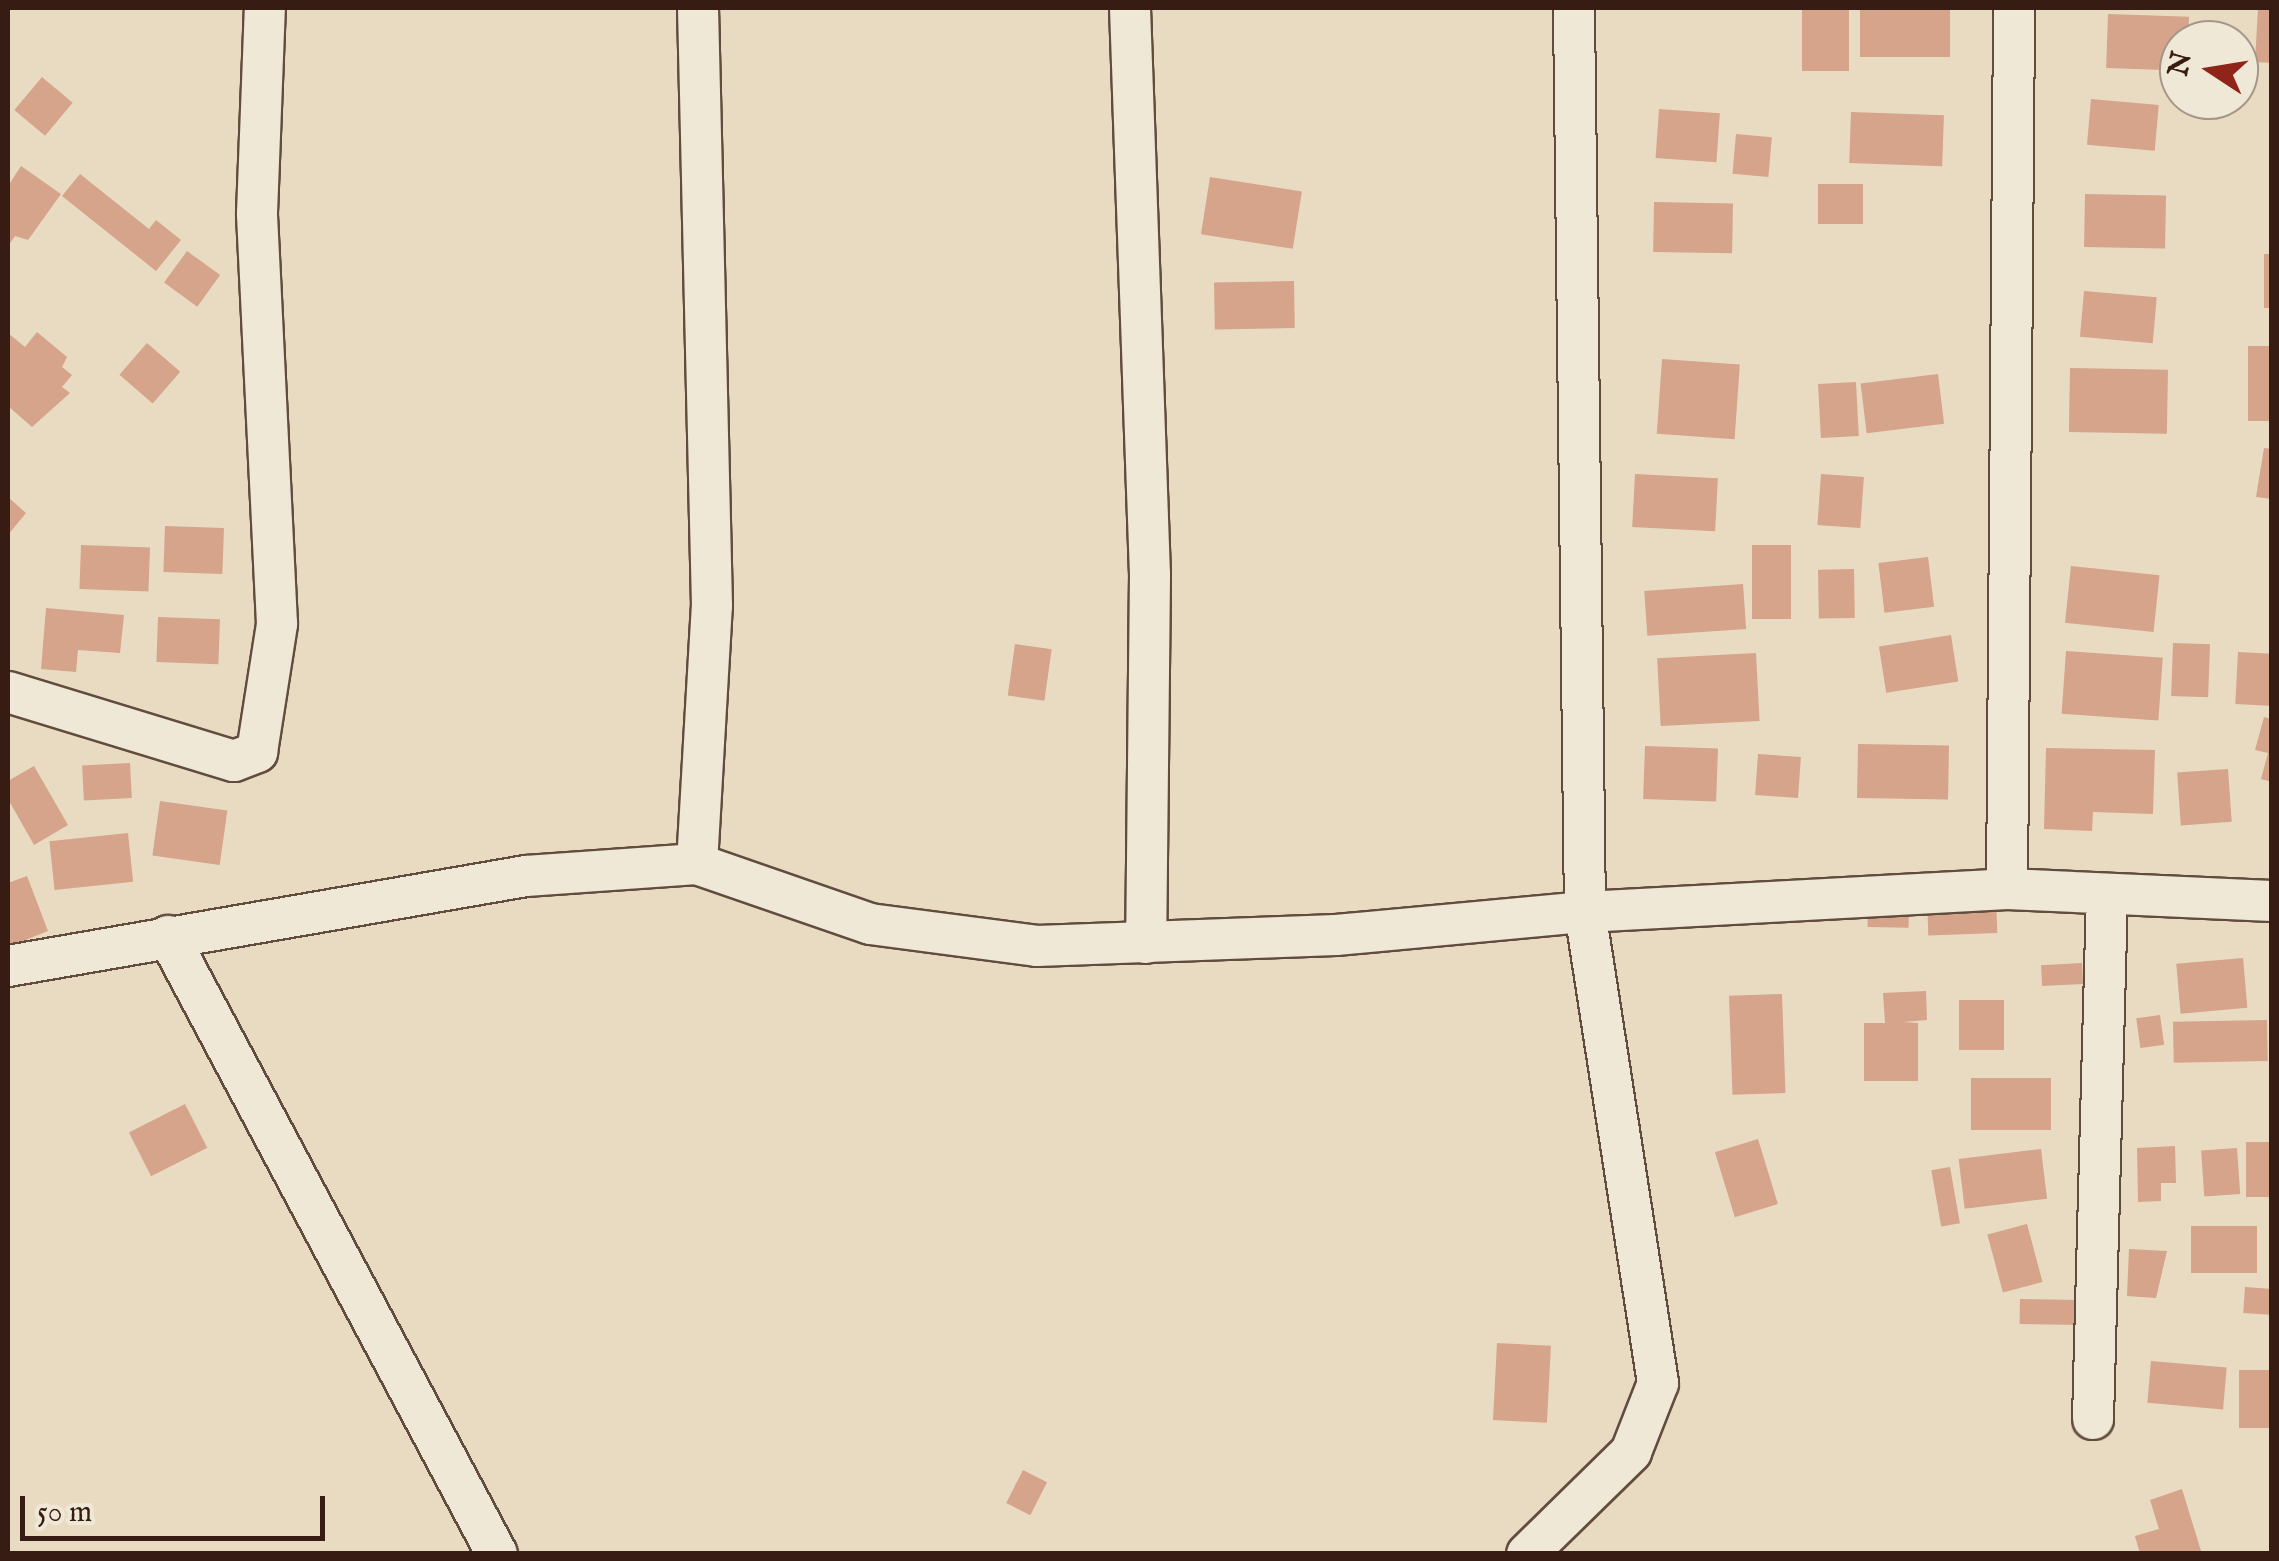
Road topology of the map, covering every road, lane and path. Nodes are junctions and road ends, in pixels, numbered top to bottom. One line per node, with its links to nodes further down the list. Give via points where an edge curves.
1 (265, 8): 6 (street, via 257,213 277,624 257,752 234,761)
2 (698, 8): 7 (street, via 712,606)
3 (1130, 8): 13 (street, via 1150,575)
4 (1574, 8): 11 (street)
5 (2014, 8): 8 (street)
6 (8, 692)
7 (697, 864): 12 (street, via 526,876); 13 (street, via 870,924 1036,946)
8 (2007, 889): 9 (street); 11 (street)
9 (2107, 894): 10 (street); 15 (street)
10 (2272, 901)
11 (1585, 912): 13 (street); 17 (street, via 1658,1383 1631,1452)
12 (168, 936): 14 (street); 16 (street)
13 (1146, 943)
14 (8, 966)
15 (2093, 1419)
16 (497, 1554)
17 (1527, 1554)

